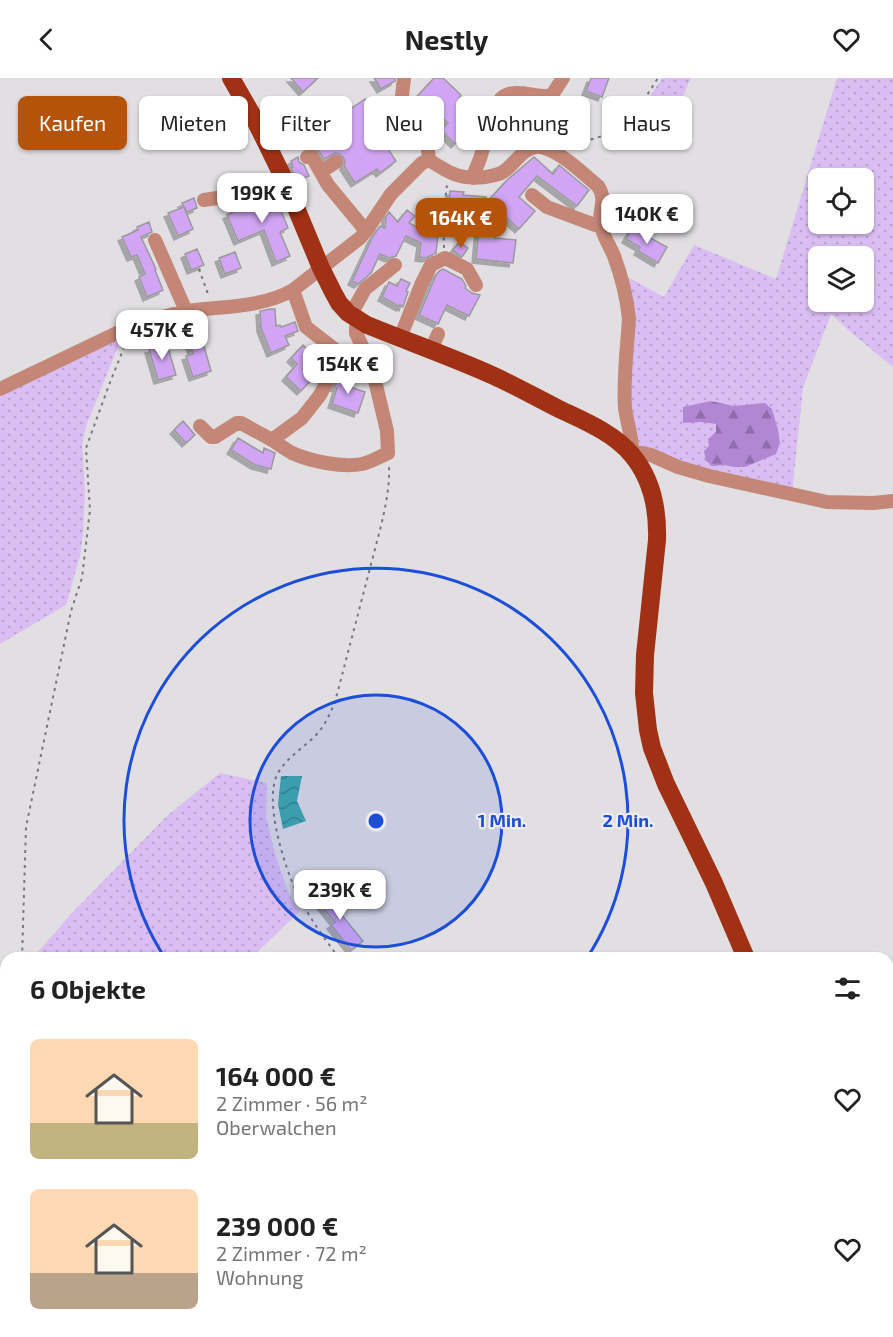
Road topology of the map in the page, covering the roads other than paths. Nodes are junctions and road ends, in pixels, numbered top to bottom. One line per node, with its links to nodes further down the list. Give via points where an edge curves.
1 (231, 78): 9 (main road)
2 (404, 78): 5 (street, via 401,105 406,116 423,132)
3 (563, 78): 8 (street, via 552,95 516,93 499,101)
4 (309, 156): 7 (street)
5 (429, 160): 8 (street, via 450,173); 13 (street, via 391,194)
6 (336, 162): 7 (street)
7 (321, 172): 13 (street)
8 (472, 178): 12 (street, via 503,172 529,149 542,147 563,157 602,191)
9 (284, 179): 11 (street, via 257,192); 16 (main road)
10 (532, 195): 12 (street, via 547,207)
11 (204, 200)
12 (600, 224): 25 (street, via 615,258 628,310 624,386)
13 (366, 231): 16 (street)
14 (155, 240): 19 (street)
15 (395, 265): 20 (street, via 365,289)
16 (321, 268): 18 (street); 20 (main road, via 336,298)
17 (476, 285): 21 (street, via 467,269 445,258 431,265)
18 (293, 290): 19 (street, via 259,303); 24 (street, via 306,327 340,357 320,395 302,418)
19 (186, 311): 22 (street, via 121,331)
20 (353, 317): 21 (main road); 24 (street, via 372,368 387,431 388,453 360,465 344,465 304,458)
21 (400, 338): 25 (main road, via 435,342 588,424)
22 (0, 389)
23 (200, 426): 24 (street, via 215,437 241,423)
24 (272, 440)
25 (632, 454): 26 (street, via 651,455 709,476 827,502); 27 (main road, via 653,493 657,523 645,655 645,711 650,739 666,784)
26 (893, 501)
27 (743, 952)

